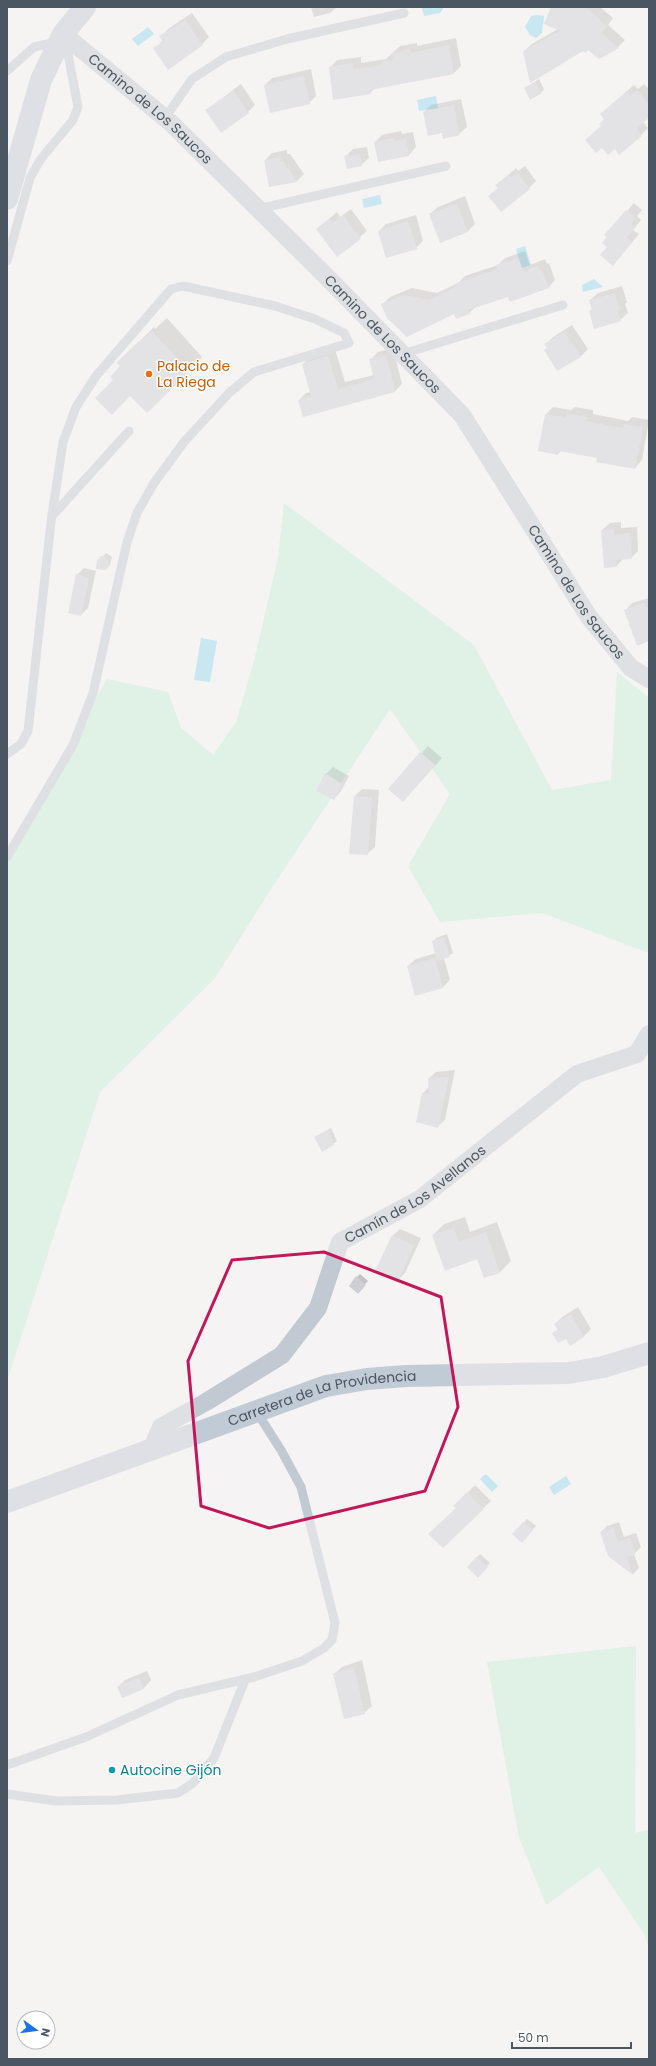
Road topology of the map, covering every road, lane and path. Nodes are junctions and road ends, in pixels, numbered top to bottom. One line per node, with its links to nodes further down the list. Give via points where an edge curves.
1 (85, 7): 3 (street)
2 (404, 12): 5 (lane, via 287,39 226,57 192,78)
3 (65, 38): 4 (lane, via 34,47); 5 (street, Camino de Los Saucos); 7 (street, via 41,80); 9 (lane, via 78,107 73,120 40,160 30,178)
4 (7, 71)
5 (165, 118): 8 (street, Camino de Los Saucos)
6 (446, 166): 8 (lane)
7 (7, 199)
8 (258, 209): 11 (street, Camino de Los Saucos)
9 (7, 261)
10 (563, 305): 11 (lane)
11 (402, 354): 14 (street, Camino de Los Saucos, via 462,415 589,617 631,668)
12 (129, 431): 13 (lane)
13 (53, 515): 15 (lane, via 28,731 21,744); 16 (lane, via 64,442 76,407 96,376 171,289 183,286 276,306 315,319 344,333 349,343 254,372 229,393 184,442 154,483 137,513 127,542 93,693 73,745)
14 (649, 679)
15 (7, 754)
16 (7, 857)
17 (649, 1034): 18 (street, Camín de Los Avellanos)
18 (643, 1057): 21 (street, Camín de Los Avellanos, via 577,1074 420,1199 340,1242 318,1308 282,1355 161,1427)
19 (649, 1353): 20 (street, Carretera de La Providencia, via 603,1367 569,1372 406,1376 367,1380 326,1386)
20 (256, 1410): 21 (street, Carretera de La Providencia); 23 (lane, via 301,1487 335,1623 332,1640 324,1648 302,1661)
21 (151, 1450): 22 (street, Carretera de La Providencia)
22 (7, 1502)
23 (245, 1680): 24 (lane, via 178,1695 86,1737); 25 (lane, via 214,1758 193,1783 178,1793 117,1800 56,1800)
24 (7, 1766)
25 (7, 1794)

